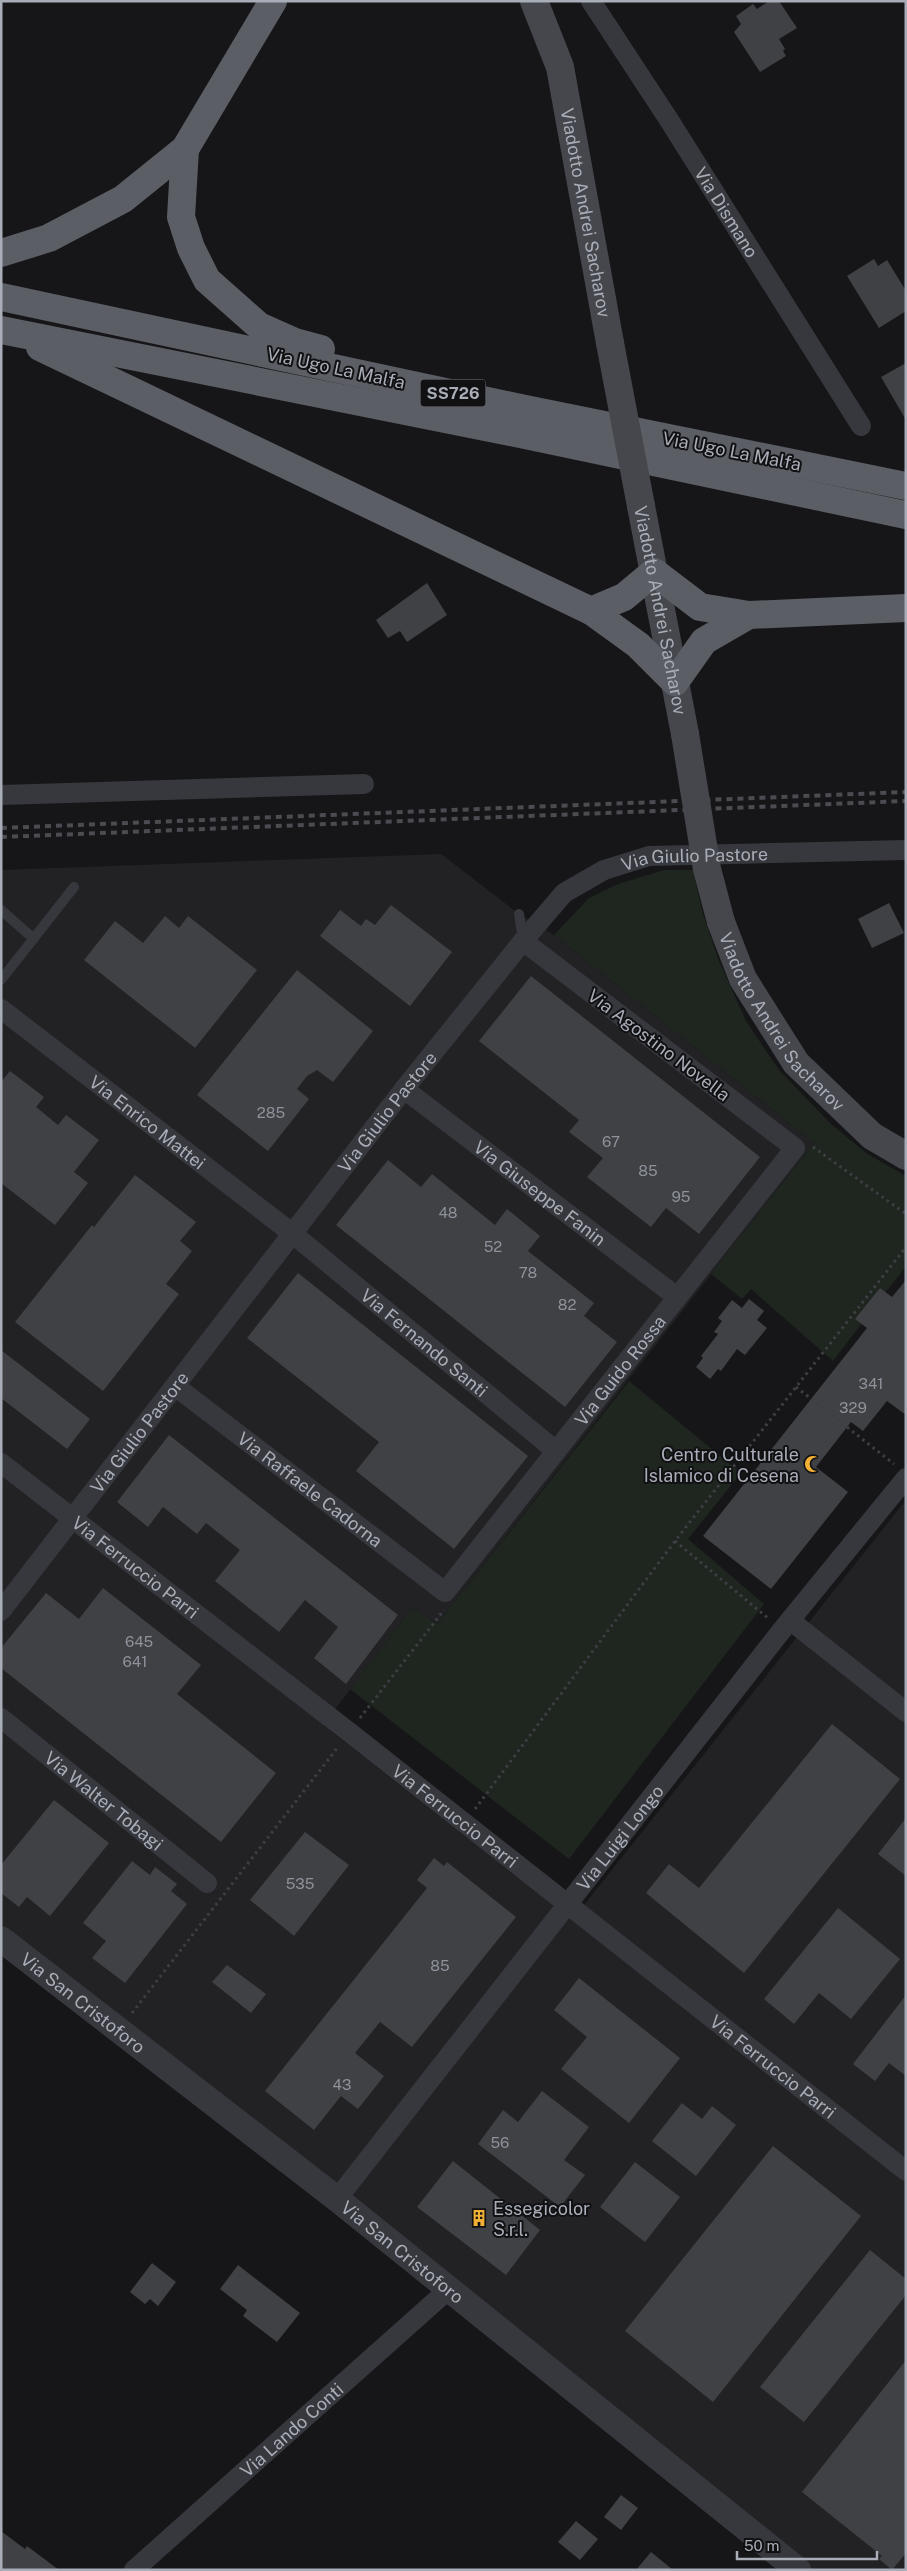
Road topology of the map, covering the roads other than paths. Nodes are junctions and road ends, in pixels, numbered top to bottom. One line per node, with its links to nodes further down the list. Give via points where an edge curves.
1 (273, 1): 4 (highway)
2 (534, 1): 12 (main road, Viadotto Andrei Sacharov, bridge, via 560,68)
3 (590, 1): 9 (street, Via Dismano, via 669,120)
4 (185, 149): 5 (highway, via 123,199 49,238); 8 (highway, via 181,217 191,248 207,280 259,326 295,342 437,376)
5 (1, 253)
6 (1, 297): 8 (highway, Via Ugo La Malfa / SS726)
7 (4, 330): 11 (highway, Via Ugo La Malfa / SS726); 14 (highway)
8 (526, 409): 10 (highway, Via Ugo La Malfa / SS726)
9 (861, 426)
10 (906, 486)
11 (906, 515)
12 (654, 572): 14 (highway, via 624,597); 15 (highway, via 700,607); 16 (main road, Viadotto Andrei Sacharov)
13 (906, 608): 15 (highway)
14 (591, 611): 16 (highway, via 638,645)
15 (749, 615): 16 (highway, via 704,641)
16 (675, 682): 29 (main road, Viadotto Andrei Sacharov, bridge, via 707,869 721,922 743,979 796,1063 872,1136)
17 (364, 784): 18 (street)
18 (1, 795)
19 (906, 850): 24 (street, Via Giulio Pastore, via 649,856 604,870 564,893)
20 (74, 888): 23 (lane)
21 (1, 910): 23 (lane)
22 (520, 914): 24 (lane)
23 (34, 939): 25 (lane)
24 (523, 941): 27 (street, Via Giulio Pastore); 28 (street, Via Agostino Novella)
25 (1, 980)
26 (1, 1010): 30 (street, Via Enrico Mattei)
27 (404, 1089): 30 (street, Via Giulio Pastore); 31 (street, Via Giuseppe Fanin)
28 (795, 1148): 31 (street, Via Guido Rossa)
29 (906, 1156)
30 (293, 1234): 32 (street, Via Giulio Pastore); 33 (street, Via Fernando Santi)
31 (677, 1297): 33 (street, Via Guido Rossa)
32 (175, 1386): 36 (street, Via Giulio Pastore); 37 (street, Via Raffaele Cadorna)
33 (556, 1451): 37 (street, Via Guido Rossa)
34 (1, 1463): 36 (street, Via Ferruccio Parri)
35 (902, 1473): 39 (street, Via Luigi Longo)
36 (72, 1518): 38 (street, Via Giulio Pastore); 43 (street, Via Ferruccio Parri)
37 (445, 1592)
38 (1, 1611)
39 (787, 1626): 40 (street); 43 (street, Via Luigi Longo)
40 (906, 1712)
41 (1, 1718): 42 (street, Via Walter Tobagi)
42 (207, 1884)
43 (569, 1905): 45 (street, Via Ferruccio Parri); 46 (street, Via Luigi Longo)
44 (1, 1939): 46 (street, Via San Cristoforo)
45 (906, 2171)
46 (337, 2199): 47 (street, Via San Cristoforo)
47 (449, 2289): 48 (street, Via Lando Conti); 49 (street, Via San Cristoforo)
48 (134, 2570)
49 (798, 2570)

